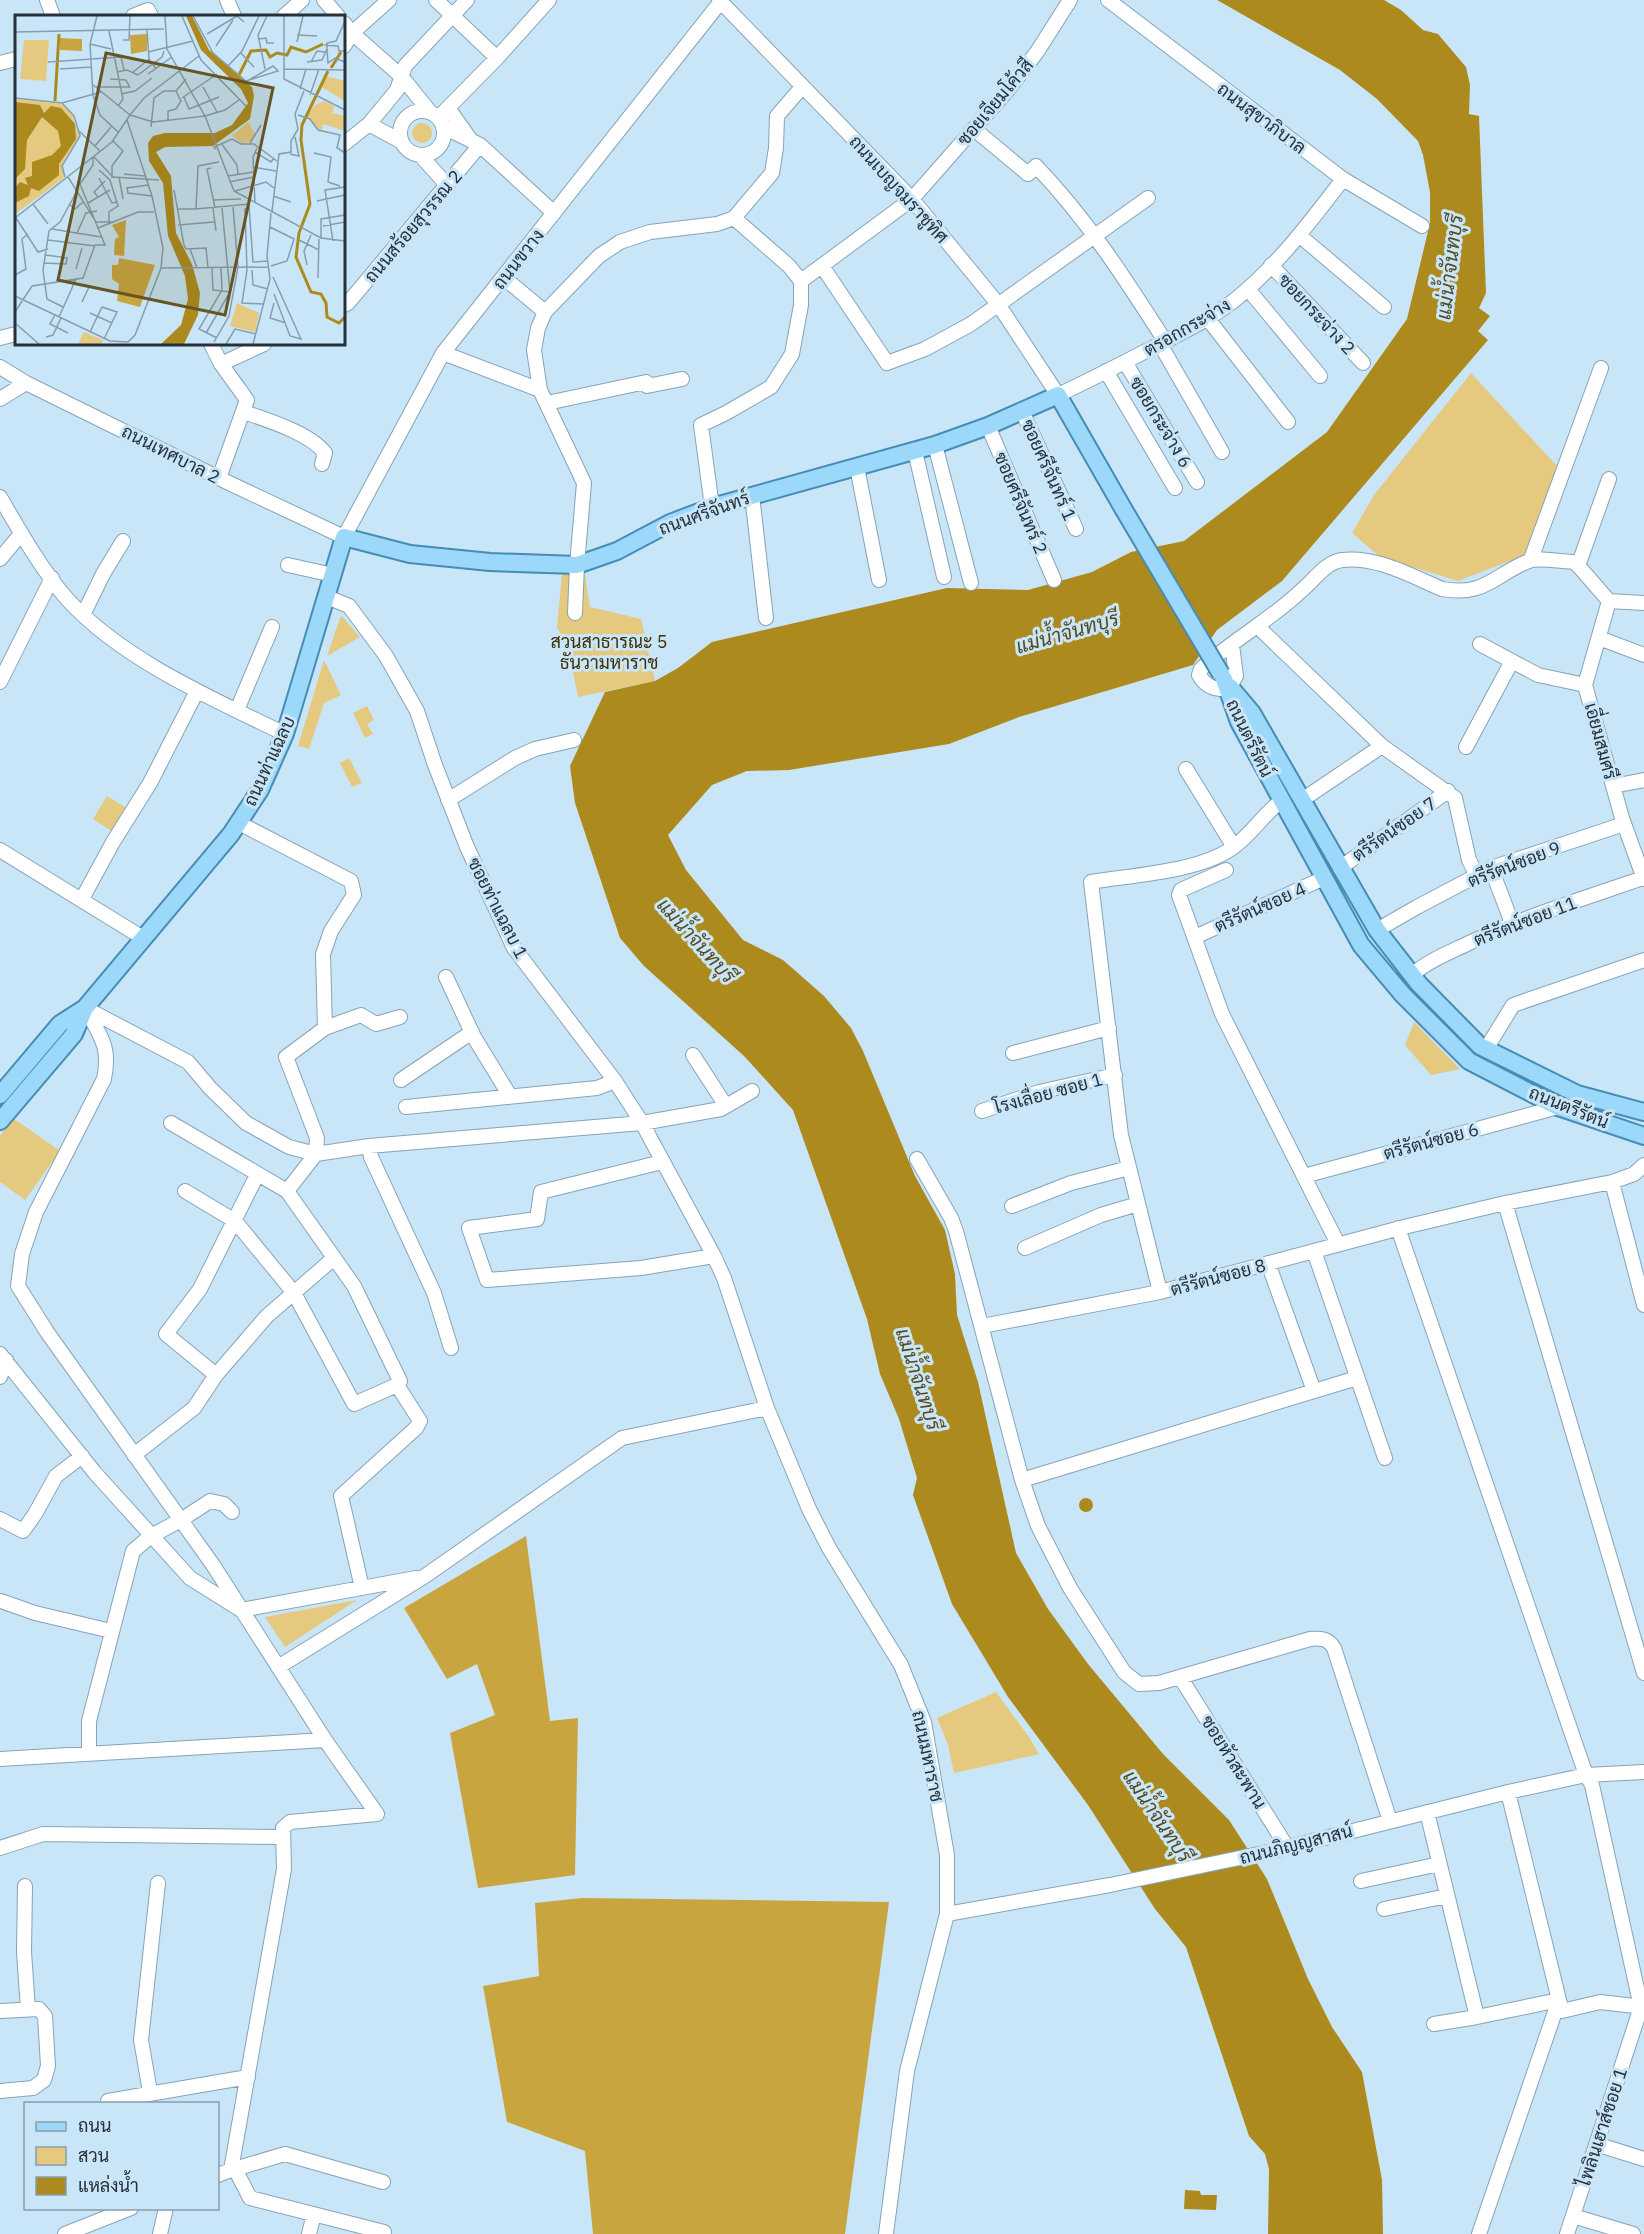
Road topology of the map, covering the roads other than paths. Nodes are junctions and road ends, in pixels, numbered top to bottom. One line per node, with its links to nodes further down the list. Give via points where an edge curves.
1 (47, 0): 12 (street)
2 (227, 0): 13 (street)
3 (302, 0): 14 (street)
4 (324, 0): 15 (street)
5 (389, 0): 17 (street)
6 (436, 0): 16 (street)
7 (467, 0): 16 (street)
8 (549, 0): 18 (street)
9 (1070, 0): 25 (street, ซอยเจียมโค้วสี, via 1037,52)
10 (1108, 0): 30 (street, ถนนสุขาภิบาล)
11 (720, 1): 22 (street, ถนนเบญจมราชูทิศ); 34 (street, ถนนขวาง)
12 (53, 15)
13 (234, 15)
14 (285, 15)
15 (337, 15)
16 (453, 15): 18 (street); 21 (street, via 405,66)
17 (348, 28): 21 (street)
18 (497, 58): 23 (street)
19 (15, 59): 20 (street)
20 (0, 63)
21 (401, 76): 23 (street); 24 (street, via 397,90)
22 (802, 87): 33 (street, ถนนเบญจมราชูทิศ); 35 (street, via 777,116 772,172)
23 (440, 116): 26 (street, via 416,112 404,120); 28 (street); 28 (street); 29 (street, via 445,134 440,147)
24 (369, 124): 26 (street); 27 (street)
25 (974, 129): 33 (street, ซอยเจียมโค้วสี); 38 (street, via 1028,174 1036,166)
26 (402, 142): 29 (street)
27 (345, 143)
28 (476, 143): 31 (street, ถนนสร้อยสุวรรณ 2); 34 (street)
29 (420, 155): 31 (street)
30 (1343, 179): 36 (street, ถนนสุขาภิบาล); 37 (street, ตรอกกระจ่าง)
31 (447, 185): 44 (street, ถนนสร้อยสุวรรณ 2)
32 (1148, 198): 38 (street)
33 (912, 199): 40 (street, ซอยเจียมโค้วสี); 45 (street, ถนนเบญจมราชูทิศ)
34 (554, 213): 41 (street, ถนนขวาง)
35 (734, 218): 42 (street); 47 (street, via 717,224 650,232 620,242 599,256)
36 (1422, 226)
37 (1299, 235): 39 (street, ตรอกกระจ่าง); 46 (street)
38 (1095, 236): 45 (street); 51 (street)
39 (1271, 265): 43 (street, ตรอกกระจ่าง); 56 (street, ซอยกระจ่าง 2)
40 (822, 266): 42 (street, ซอยเจียมโค้วสี); 45 (street, via 887,363 946,338)
41 (503, 277): 47 (street); 54 (street, ถนนขวาง)
42 (801, 281): 82 (street, via 792,354 771,387 701,425)
43 (1248, 289): 48 (street, ตรอกกระจ่าง); 61 (street)
44 (345, 304)
45 (998, 304): 64 (street, ถนนเบญจมราชูทิศ)
46 (1384, 307)
47 (545, 312): 66 (street, via 534,350)
48 (1208, 318): 51 (street, ตรอกกระจ่าง); 69 (street)
49 (15, 334): 50 (street)
50 (0, 338)
51 (1163, 343): 55 (street, ตรอกกระจ่าง); 73 (street)
52 (212, 345): 57 (street)
53 (262, 345): 57 (street)
54 (443, 353): 66 (street); 85 (street, ถนนขวาง)
55 (1125, 362): 60 (street, ตรอกกระจ่าง); 78 (street, ซอยกระจ่าง 6)
56 (1363, 363)
57 (221, 364): 68 (street, via 247,400)
58 (1601, 368): 88 (street)
59 (3, 369): 63 (street, ถนนเทศบาล 2); 65 (street, via 11,382)
60 (1106, 372): 64 (street, ตรอกกระจ่าง); 79 (street)
61 (1320, 376)
62 (682, 379): 66 (street)
63 (26, 383): 65 (street); 76 (street, ถนนเทศบาล 2)
64 (1058, 395): 67 (main road, ถนนศรีจันทร์); 112 (main road, ถนนตรีรัตน์, bridge)
65 (3, 397)
66 (543, 397): 90 (street, via 584,483)
67 (1022, 411): 70 (main road, ถนนศรีจันทร์); 83 (street, ซอยศรีจันทร์ 1)
68 (244, 412): 74 (street, via 278,424 317,445 325,453); 76 (street)
69 (1288, 422)
70 (988, 426): 71 (main road, ถนนศรีจันทร์); 96 (street, ซอยศรีจันทร์ 2)
71 (935, 445): 72 (main road, ถนนศรีจันทร์); 97 (street)
72 (915, 451): 75 (main road, ถนนศรีจันทร์); 93 (street)
73 (1222, 452)
74 (322, 464)
75 (857, 467): 80 (main road, ถนนศรีจันทร์); 95 (street)
76 (219, 478): 85 (street, ถนนเทศบาล 2)
77 (1609, 478): 91 (street)
78 (1197, 482)
79 (1175, 488)
80 (752, 495): 82 (main road, ถนนศรีจันทร์); 103 (street)
81 (0, 497): 84 (street)
82 (712, 507): 90 (main road, ถนนศรีจันทร์)
83 (1076, 529)
84 (21, 534): 87 (street); 94 (street)
85 (344, 537): 90 (main road, ถนนศรีจันทร์, via 410,554); 92 (main road, ถนนท่าแฉลบ)
86 (123, 541): 101 (street)
87 (0, 559)
88 (1531, 560): 91 (street, via 1575,562); 105 (street, via 1484,585 1454,591 1376,562 1337,561)
89 (288, 565): 92 (street)
90 (577, 565): 102 (street)
91 (1578, 566): 99 (street)
92 (333, 575): 98 (main road, ถนนท่าแฉลบ)
93 (944, 577)
94 (52, 578): 101 (street, via 68,600); 111 (street)
95 (879, 580)
96 (1054, 580)
97 (971, 583)
98 (327, 597): 116 (main road, ถนนท่าแฉลบ); 124 (street, ซอยท่าแฉลบ 1, via 349,606 386,656 417,711)
99 (1609, 601): 100 (street); 106 (street, เอี่ยมสมศรี)
100 (1644, 603)
101 (84, 613): 114 (street, via 124,647)
102 (575, 613)
103 (766, 618)
104 (272, 627): 115 (street)
105 (1257, 627): 108 (street); 118 (street)
106 (1599, 638): 109 (street); 113 (street, เอี่ยมสมศรี)
107 (1480, 644): 110 (street)
108 (1232, 645): 112 (street, via 1236,676); 112 (street, via 1199,672 1209,686)
109 (1644, 655)
110 (1512, 661): 113 (street, via 1538,675); 119 (street)
111 (0, 682)
112 (1225, 682): 125 (main road, ถนนตรีรัตน์, via 1252,713); 126 (main road, ถนนตรีรัตน์, via 1239,722)
113 (1585, 685): 122 (street, เอี่ยมสมศรี)
114 (197, 691): 115 (street); 137 (street, via 150,783)
115 (237, 710): 116 (street)
116 (285, 734): 127 (main road, ถนนท่าแฉลบ, via 260,790)
117 (574, 740): 124 (street, via 515,758)
118 (1382, 746): 123 (street); 125 (street)
119 (1466, 747)
120 (1186, 769): 129 (street)
121 (1644, 780): 122 (street)
122 (1613, 786): 128 (street, เอี่ยมสมศรี)
123 (1448, 791): 131 (street, ตรีรัตน์ซอย 7); 134 (street, via 1455,798 1469,860)
124 (448, 800): 155 (street, ซอยท่าแฉลบ 1, via 514,948)
125 (1302, 800): 131 (main road, ถนนตรีรัตน์)
126 (1282, 801): 129 (street); 135 (main road, ถนนตรีรัตน์)
127 (239, 823): 141 (main road, ถนนท่าแฉลบ); 147 (street, via 351,881 354,895 331,931 323,954)
128 (1624, 824): 132 (street, ตรีรัตน์ซอย 9); 136 (street, เอี่ยมสมศรี)
129 (1234, 847): 148 (street, ตรีรัตน์ซอย 8, via 1185,867 1090,882)
130 (0, 850): 137 (street)
131 (1340, 868): 139 (main road, ถนนตรีรัตน์)
132 (1491, 868): 134 (street, ตรีรัตน์ซอย 9); 138 (street)
133 (1226, 870): 140 (street, via 1178,892)
134 (1477, 876): 139 (street, ตรีรัตน์ซอย 9)
135 (1324, 878): 140 (street, ตรีรัตน์ซอย 4); 161 (main road, ถนนตรีรัตน์, via 1360,945 1403,995 1469,1060)
136 (1644, 878): 138 (street, ตรีรัตน์ซอย 11)
137 (82, 899): 141 (street)
138 (1512, 923): 143 (street, ตรีรัตน์ซอย 11, via 1434,959)
139 (1377, 930): 143 (main road, ถนนตรีรัตน์)
140 (1195, 936): 175 (street, via 1222,1014)
141 (143, 938): 145 (main road, ถนนท่าแฉลบ)
142 (1644, 960): 150 (street, via 1512,1005)
143 (1412, 975): 150 (main road, ถนนตรีรัตน์)
144 (446, 976): 149 (street)
145 (85, 1008): 157 (main road, ถนนท่าแฉลบ, via 60,1024); 164 (main road, ถนนท่าแฉลบ, via 74,1034); 169 (street, via 188,1062 246,1123 289,1147); 203 (street, via 106,1049 104,1078 36,1212 22,1254 18,1286)
146 (400, 1017): 147 (street, via 376,1024 356,1016)
147 (325, 1028): 169 (street, via 286,1057 317,1138)
148 (1109, 1028): 151 (street); 153 (street, ตรีรัตน์ซอย 8)
149 (472, 1032): 154 (street); 158 (street)
150 (1486, 1049): 163 (main road, ถนนตรีรัตน์, via 1577,1094)
151 (1013, 1053)
152 (693, 1055): 159 (street)
153 (1115, 1075): 162 (street, โรงเลื่อย ซอย 1, via 1039,1092); 173 (street, ตรีรัตน์ซอย 8)
154 (401, 1080)
155 (615, 1081): 158 (street, via 597,1088); 166 (street, ซอยท่าแฉลบ 1)
156 (752, 1091): 159 (street)
157 (0, 1095)
158 (510, 1096): 160 (street)
159 (726, 1106): 166 (street)
160 (406, 1107)
161 (1558, 1107): 167 (main road, ถนนตรีรัตน์); 175 (street, ตรีรัตน์ซอย 6)
162 (982, 1111)
163 (1644, 1112)
164 (0, 1121)
165 (171, 1123): 174 (street)
166 (642, 1123): 168 (street); 171 (street, ซอยท่าแฉลบ 1)
167 (1644, 1136)
168 (369, 1146): 169 (street); 195 (street, via 434,1293)
169 (316, 1154): 178 (street)
170 (917, 1159): 194 (street, via 951,1218)
171 (662, 1162): 187 (street, ซอยท่าแฉลบ 1); 187 (street, via 542,1192 537,1219 469,1228 487,1280 640,1268)
172 (1644, 1165): 176 (street, ตรีรัตน์ซอย 8, via 1634,1174)
173 (1129, 1168): 180 (street, ตรีรัตน์ซอย 8); 181 (street, via 1071,1183)
174 (257, 1175): 178 (street); 182 (street)
175 (1304, 1176): 184 (street)
176 (1612, 1182): 179 (street, ตรีรัตน์ซอย 8); 193 (street)
177 (185, 1191): 182 (street)
178 (287, 1191): 188 (street)
179 (1504, 1203): 183 (street, ตรีรัตน์ซอย 8); 217 (street)
180 (1138, 1204): 185 (street, via 1101,1215); 191 (street, ตรีรัตน์ซอย 8)
181 (1012, 1206)
182 (235, 1221): 192 (street); 197 (street, via 200,1289 166,1334)
183 (1398, 1228): 184 (street, ตรีรัตน์ซอย 8); 223 (street)
184 (1338, 1244): 186 (street, ตรีรัตน์ซอย 8)
185 (1025, 1248)
186 (1314, 1251): 189 (street, ตรีรัตน์ซอย 8); 199 (street)
187 (714, 1256): 190 (street, ซอยท่าแฉลบ 1)
188 (334, 1258): 192 (street); 200 (street, via 354,1287 400,1382)
189 (1268, 1263): 191 (street, ตรีรัตน์ซอย 8); 201 (street)
190 (724, 1278): 202 (street, ถนนมหาราช)
191 (1160, 1292): 194 (street)
192 (294, 1293): 197 (street, via 267,1316); 200 (street, via 354,1404)
193 (1644, 1305)
194 (982, 1326): 206 (street)
195 (451, 1348)
196 (3, 1357): 198 (street); 204 (street)
197 (216, 1375): 203 (street, via 194,1408)
198 (0, 1377)
199 (1357, 1378): 201 (street); 205 (street)
200 (398, 1385): 212 (street, via 420,1421 341,1496)
201 (1314, 1391): 206 (street)
202 (767, 1408): 211 (street, via 622,1438); 236 (street, ถนนมหาราช, via 809,1509 901,1665 924,1722 946,1855)
203 (134, 1455): 209 (street)
204 (82, 1456): 208 (street, via 56,1476 35,1514 29,1534); 210 (street)
205 (1385, 1458)
206 (1022, 1480): 218 (street, via 1057,1565 1124,1672 1139,1684 1147,1685)
207 (232, 1512): 209 (street, via 224,1504 210,1501)
208 (0, 1519)
209 (181, 1520): 210 (street); 214 (street)
210 (151, 1536): 214 (street, via 190,1578); 215 (street, via 133,1551)
211 (425, 1576): 212 (street); 216 (street)
212 (362, 1588): 214 (street)
213 (2, 1601): 215 (street)
214 (241, 1610): 216 (street)
215 (111, 1631): 220 (street, via 89,1721)
216 (278, 1667): 219 (street)
217 (1644, 1673)
218 (1180, 1677): 226 (street, via 1310,1639 1329,1641); 228 (street, ซอยหัวสะพาน)
219 (325, 1740): 220 (street); 227 (street, via 376,1814 290,1822 283,1828)
220 (88, 1754): 221 (street)
221 (0, 1759)
222 (1644, 1772): 223 (street, ถนนภิญญสาสน์)
223 (1586, 1775): 224 (street, ถนนภิญญสาสน์); 238 (street, via 1592,1785)
224 (1508, 1792): 225 (street, ถนนภิญญสาสน์); 237 (street)
225 (1427, 1812): 226 (street, ถนนภิญญสาสน์); 230 (street)
226 (1390, 1821): 228 (street, ถนนภิญญสาสน์)
227 (283, 1837): 229 (street, via 43,1834); 243 (street, via 285,1869)
228 (1287, 1847): 236 (street, ถนนภิญญสาสน์, via 1110,1885)
229 (0, 1848)
230 (1439, 1864): 231 (street); 234 (street)
231 (1361, 1881)
232 (158, 1883): 245 (street, via 141,2040)
233 (25, 1886): 239 (street)
234 (1447, 1896): 235 (street); 241 (street)
235 (1384, 1908)
236 (947, 1914): 260 (street, ถนนมหาราช, via 907,2071)
237 (1559, 2000): 238 (street, via 1562,2011 1600,2002); 241 (street); 261 (street)
238 (1642, 2007): 247 (street, ไพลินเฮาส์ซอย 1)
239 (28, 2009): 240 (street); 244 (street, via 39,2008 45,2016 48,2066 44,2080 33,2088)
240 (0, 2011)
241 (1477, 2017): 242 (street)
242 (1434, 2024)
243 (248, 2077): 245 (street); 249 (street)
244 (0, 2091)
245 (150, 2092): 246 (street)
246 (108, 2101)
247 (1596, 2144): 248 (street); 255 (street, ไพลินเฮาส์ซอย 1)
248 (1644, 2159)
249 (233, 2170): 250 (street); 251 (street, via 285,2154); 254 (street, via 250,2198)
250 (219, 2175)
251 (383, 2181)
252 (126, 2210): 257 (street)
253 (166, 2210): 258 (street)
254 (314, 2214): 256 (street); 259 (street)
255 (1573, 2216): 262 (street, ไพลินเฮาส์ซอย 1); 263 (street)
256 (384, 2232)
257 (65, 2234)
258 (160, 2234)
259 (309, 2234)
260 (886, 2234)
261 (1479, 2234)
262 (1566, 2234)
263 (1633, 2234)

